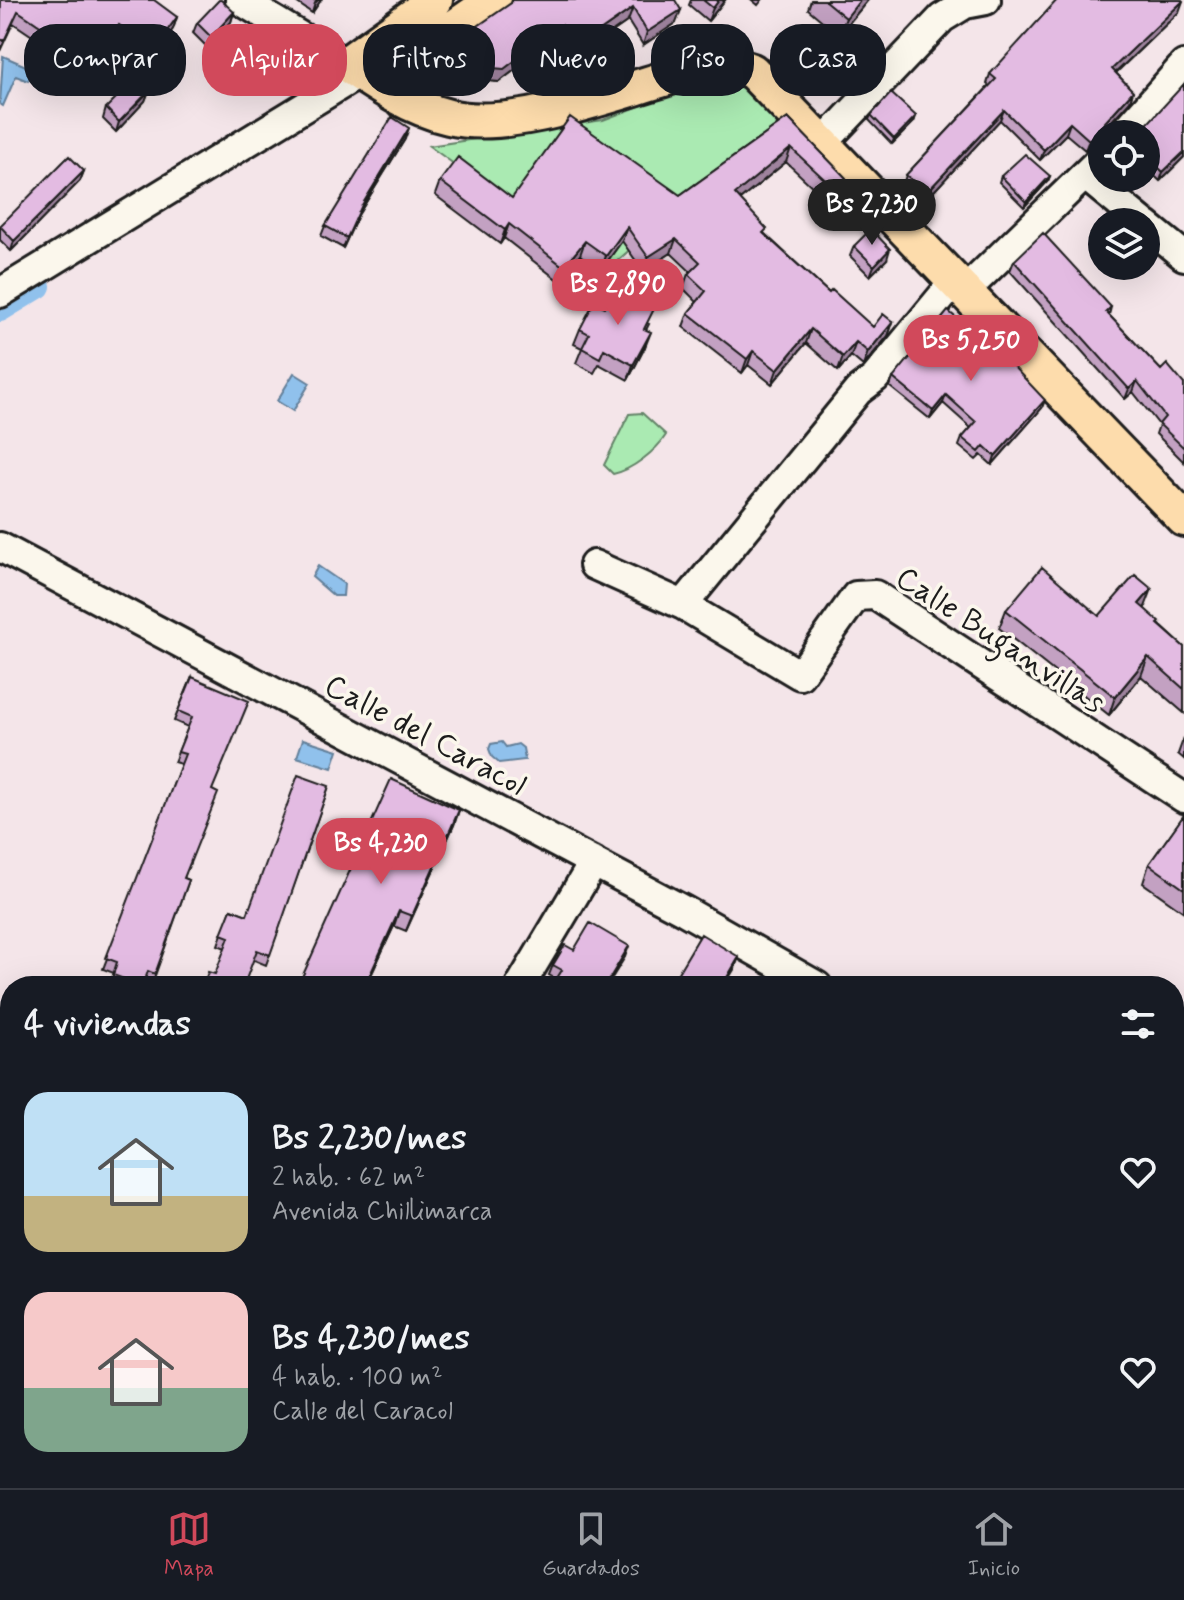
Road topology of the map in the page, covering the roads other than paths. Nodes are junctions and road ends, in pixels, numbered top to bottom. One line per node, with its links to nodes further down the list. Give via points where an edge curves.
1 (240, 0): 6 (street)
2 (435, 0): 6 (main road)
3 (494, 0): 6 (main road)
4 (986, 0): 8 (street, via 965,4 942,18)
5 (1184, 65): 7 (street)
6 (361, 73): 8 (main road, via 422,109 479,121 563,108 723,63 752,71); 15 (street)
7 (1135, 120)
8 (824, 142): 14 (main road)
9 (1088, 172): 14 (street)
10 (1116, 192): 11 (street)
11 (1130, 208)
12 (1160, 237): 13 (street)
13 (1184, 256)
14 (959, 287): 16 (main road); 19 (street, via 858,391)
15 (0, 293)
16 (1184, 519)
17 (0, 547): 21 (street, Calle del Caracol)
18 (594, 565): 19 (street, Calle Buganvillas)
19 (683, 605): 20 (street, Calle Buganvillas, via 800,675 856,596 875,595)
20 (1184, 798)
21 (594, 862): 22 (street); 23 (street, Calle del Caracol)
22 (526, 976)
23 (799, 976)

